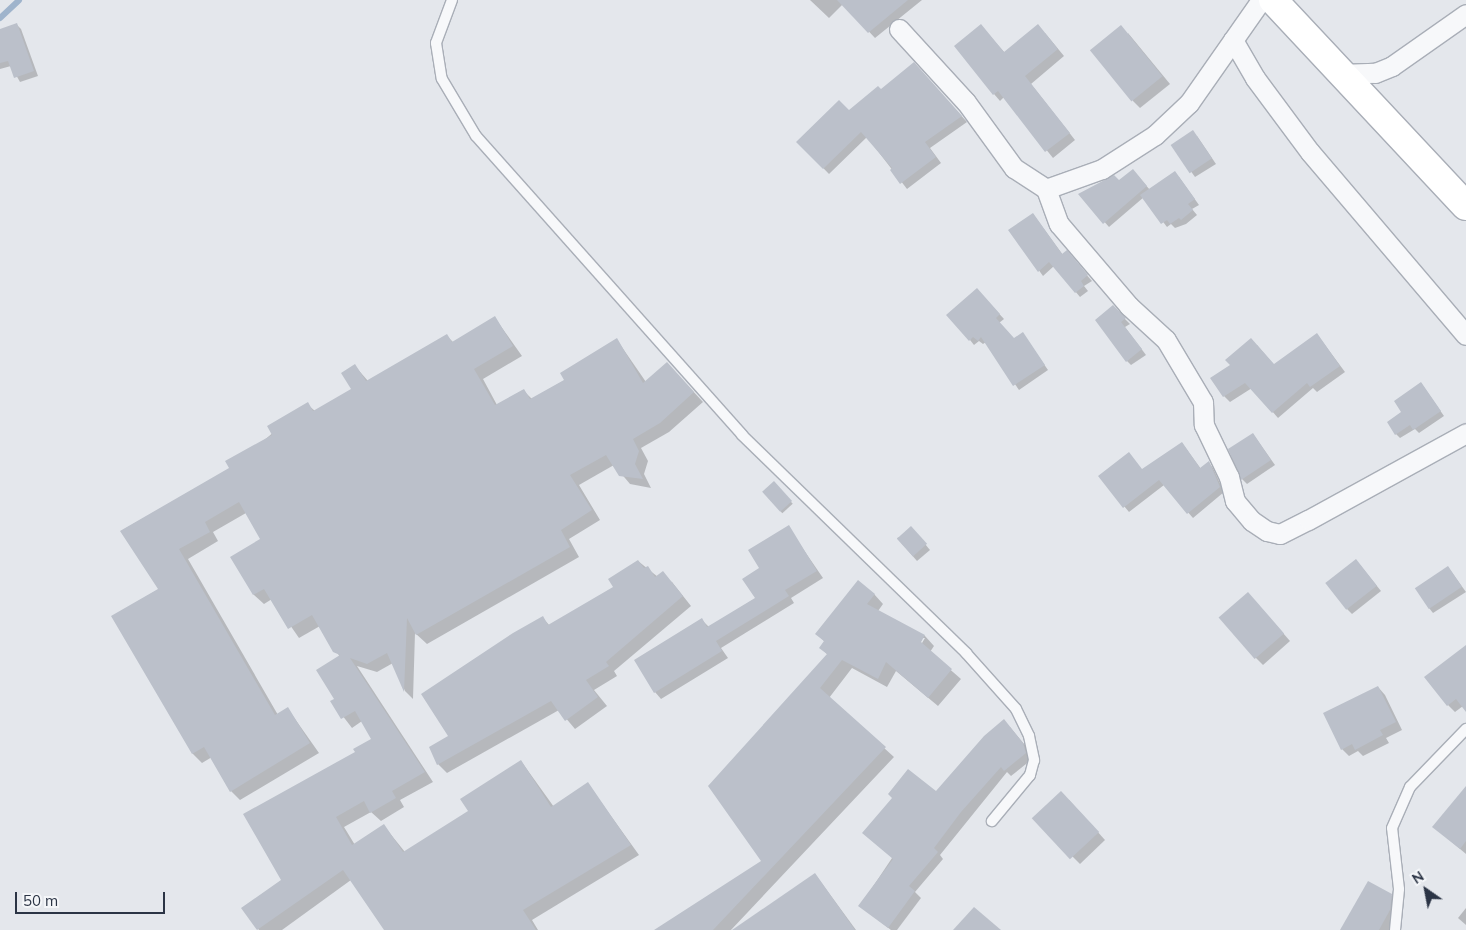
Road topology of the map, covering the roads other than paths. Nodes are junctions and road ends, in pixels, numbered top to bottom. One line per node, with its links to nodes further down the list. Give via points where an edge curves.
1 (452, 0): 13 (lane, via 436,43 442,79 476,136 742,435 966,653 1016,709 1029,736 1034,760 1030,775)
2 (1260, 0): 6 (street)
3 (1273, 0): 7 (main road)
4 (1466, 14): 7 (street, via 1392,66 1375,73)
5 (899, 29): 8 (street, via 966,102 1014,168)
6 (1233, 40): 8 (street, via 1189,103 1155,135 1102,168); 10 (street, via 1255,78 1310,152)
7 (1340, 74): 9 (main road)
8 (1046, 189): 11 (street, via 1059,224 1129,306 1166,340 1203,402 1204,425 1229,477 1236,501 1252,521 1267,531 1280,534)
9 (1466, 206)
10 (1466, 335)
11 (1466, 433)
12 (1466, 729): 14 (lane, via 1410,787 1392,828 1399,890)
13 (992, 822)
14 (1395, 930)

